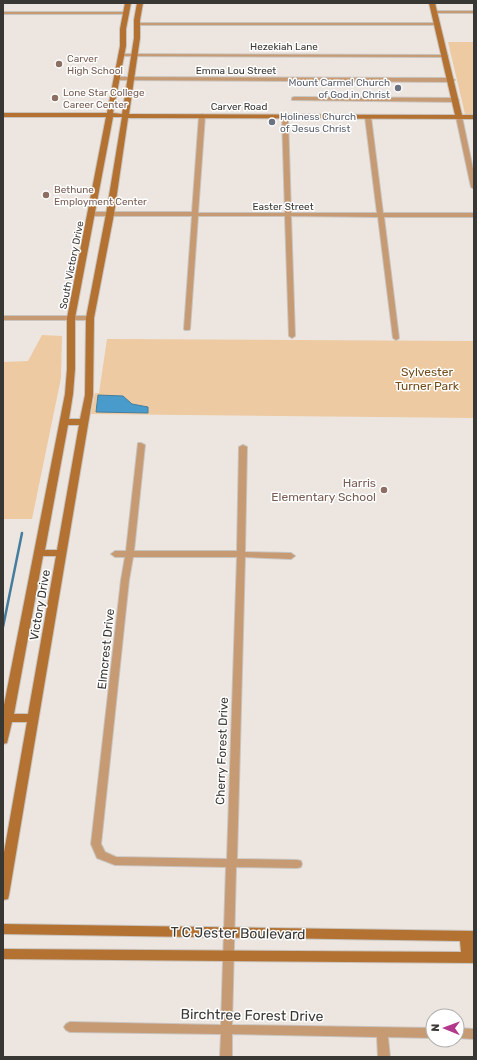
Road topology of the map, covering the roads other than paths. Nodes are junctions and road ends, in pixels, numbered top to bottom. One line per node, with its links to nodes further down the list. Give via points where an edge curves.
1 (128, 3): 7 (main road, South Victory Drive)
2 (140, 3): 8 (main road, South Victory Drive)
3 (432, 3): 4 (main road)
4 (434, 12): 5 (street); 9 (main road)
5 (474, 12)
6 (3, 13): 7 (street)
7 (126, 13): 8 (main road, via 131,14); 10 (main road, South Victory Drive)
8 (137, 22): 9 (street); 11 (main road, South Victory Drive)
9 (437, 24): 12 (main road)
10 (121, 55): 11 (street, Hezekiah Lane); 13 (main road, South Victory Drive)
11 (135, 55): 12 (street, Hezekiah Lane); 14 (main road, South Victory Drive)
12 (446, 56): 15 (main road)
13 (117, 79): 14 (street, Emma Lou Street); 19 (main road, South Victory Drive)
14 (131, 79): 15 (street, Emma Lou Street); 20 (main road, South Victory Drive)
15 (452, 80): 17 (main road)
16 (294, 99): 17 (street)
17 (456, 100): 24 (main road)
18 (3, 115): 19 (main road, Carver Road)
19 (110, 115): 20 (main road, Carver Road); 26 (main road, South Victory Drive)
20 (126, 116): 21 (main road, Carver Road); 26 (main road, South Victory Drive)
21 (202, 116): 22 (main road, Carver Road); 30 (street)
22 (285, 117): 23 (main road, Carver Road); 31 (street)
23 (368, 117): 24 (main road, Carver Road); 32 (street)
24 (460, 117): 25 (main road, Carver Road); 27 (street)
25 (474, 118)
26 (109, 163): 28 (main road, South Victory Drive); 29 (main road, South Victory Drive)
27 (474, 187)
28 (91, 214): 29 (street, Easter Street); 35 (main road, South Victory Drive)
29 (110, 214): 30 (street, Easter Street); 36 (main road, South Victory Drive)
30 (196, 214): 31 (street, Easter Street); 37 (street)
31 (287, 215): 32 (street, Easter Street); 38 (street)
32 (381, 215): 33 (street, Easter Street); 39 (street)
33 (474, 215)
34 (3, 318): 35 (street)
35 (71, 318): 36 (street); 40 (main road, Victory Drive, via 71,369)
36 (90, 318): 41 (main road, Victory Drive, via 89,395)
37 (187, 329)
38 (292, 336)
39 (396, 338)
40 (64, 422): 41 (main road); 44 (main road, Victory Drive)
41 (84, 422): 45 (main road, Victory Drive)
42 (141, 445): 47 (street, Elmcrest Drive)
43 (243, 447): 48 (street, Cherry Forest Drive)
44 (39, 553): 45 (main road); 50 (main road, Victory Drive)
45 (62, 553): 51 (main road, Victory Drive)
46 (115, 554): 47 (street)
47 (130, 554): 48 (street); 53 (street, Elmcrest Drive, via 124,588 96,844 101,855 115,861)
48 (242, 554): 49 (street); 53 (street, Cherry Forest Drive)
49 (291, 556)
50 (7, 718): 51 (main road); 52 (main road, Victory Drive)
51 (34, 718): 55 (main road, Victory Drive)
52 (3, 740)
53 (230, 863): 54 (street); 57 (street, Cherry Forest Drive)
54 (297, 864)
55 (3, 895)
56 (3, 929): 57 (main road, T C Jester Boulevard)
57 (229, 933): 58 (main road, T C Jester Boulevard); 60 (street, Cherry Forest Drive)
58 (470, 936): 61 (main road)
59 (3, 954): 60 (main road, T C Jester Boulevard)
60 (228, 956): 61 (main road, T C Jester Boulevard); 63 (street, Cherry Forest Drive)
61 (471, 958)
62 (70, 1027): 63 (street, Birchtree Forest Drive)
63 (227, 1029): 64 (street, Birchtree Forest Drive); 66 (street, Cherry Forest Drive)
64 (382, 1032): 65 (street, Birchtree Forest Drive); 67 (street)
65 (425, 1033)
66 (226, 1057)
67 (384, 1057)

